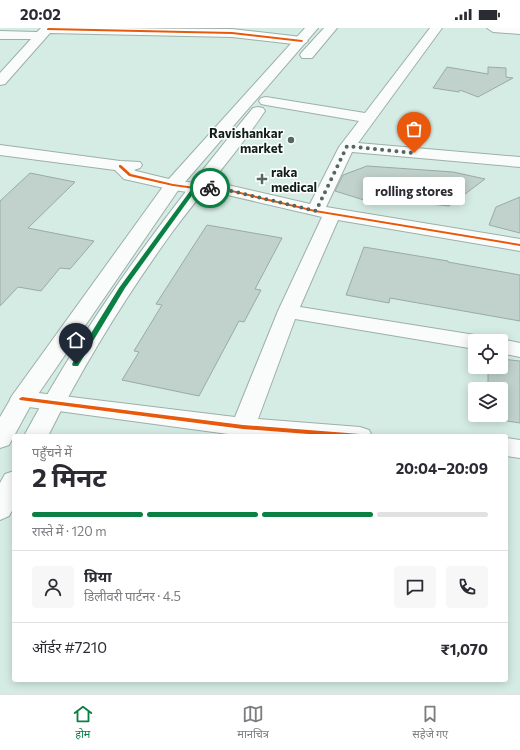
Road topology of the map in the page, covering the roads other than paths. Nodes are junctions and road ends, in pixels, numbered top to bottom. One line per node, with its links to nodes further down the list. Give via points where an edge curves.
1 (331, 28): 11 (street)
2 (436, 28): 12 (street)
3 (493, 28): 6 (street)
4 (113, 29): 5 (street); 7 (street)
5 (232, 30): 8 (street)
6 (520, 30)
7 (46, 31): 9 (street); 10 (street)
8 (307, 34): 16 (street)
9 (0, 35)
10 (1, 78)
11 (266, 101): 12 (street); 17 (street)
12 (368, 118): 13 (street)
13 (347, 146): 15 (street); 18 (street)
14 (7, 150): 16 (street, via 120,166 130,175)
15 (520, 162)
16 (179, 179): 17 (street); 24 (street)
17 (199, 183): 18 (street); 25 (street, via 122,288)
18 (324, 213): 19 (street); 20 (street)
19 (520, 245)
20 (288, 311): 21 (street); 26 (street)
21 (468, 341)
22 (508, 347): 23 (street)
23 (520, 350)
24 (22, 399): 25 (street); 29 (street)
25 (52, 402): 26 (street); 27 (street)
26 (243, 427): 28 (street)
27 (37, 434)
28 (334, 434)
29 (0, 439)
30 (508, 448): 31 (street)
31 (520, 449)
32 (12, 485): 33 (street)
33 (0, 509)

